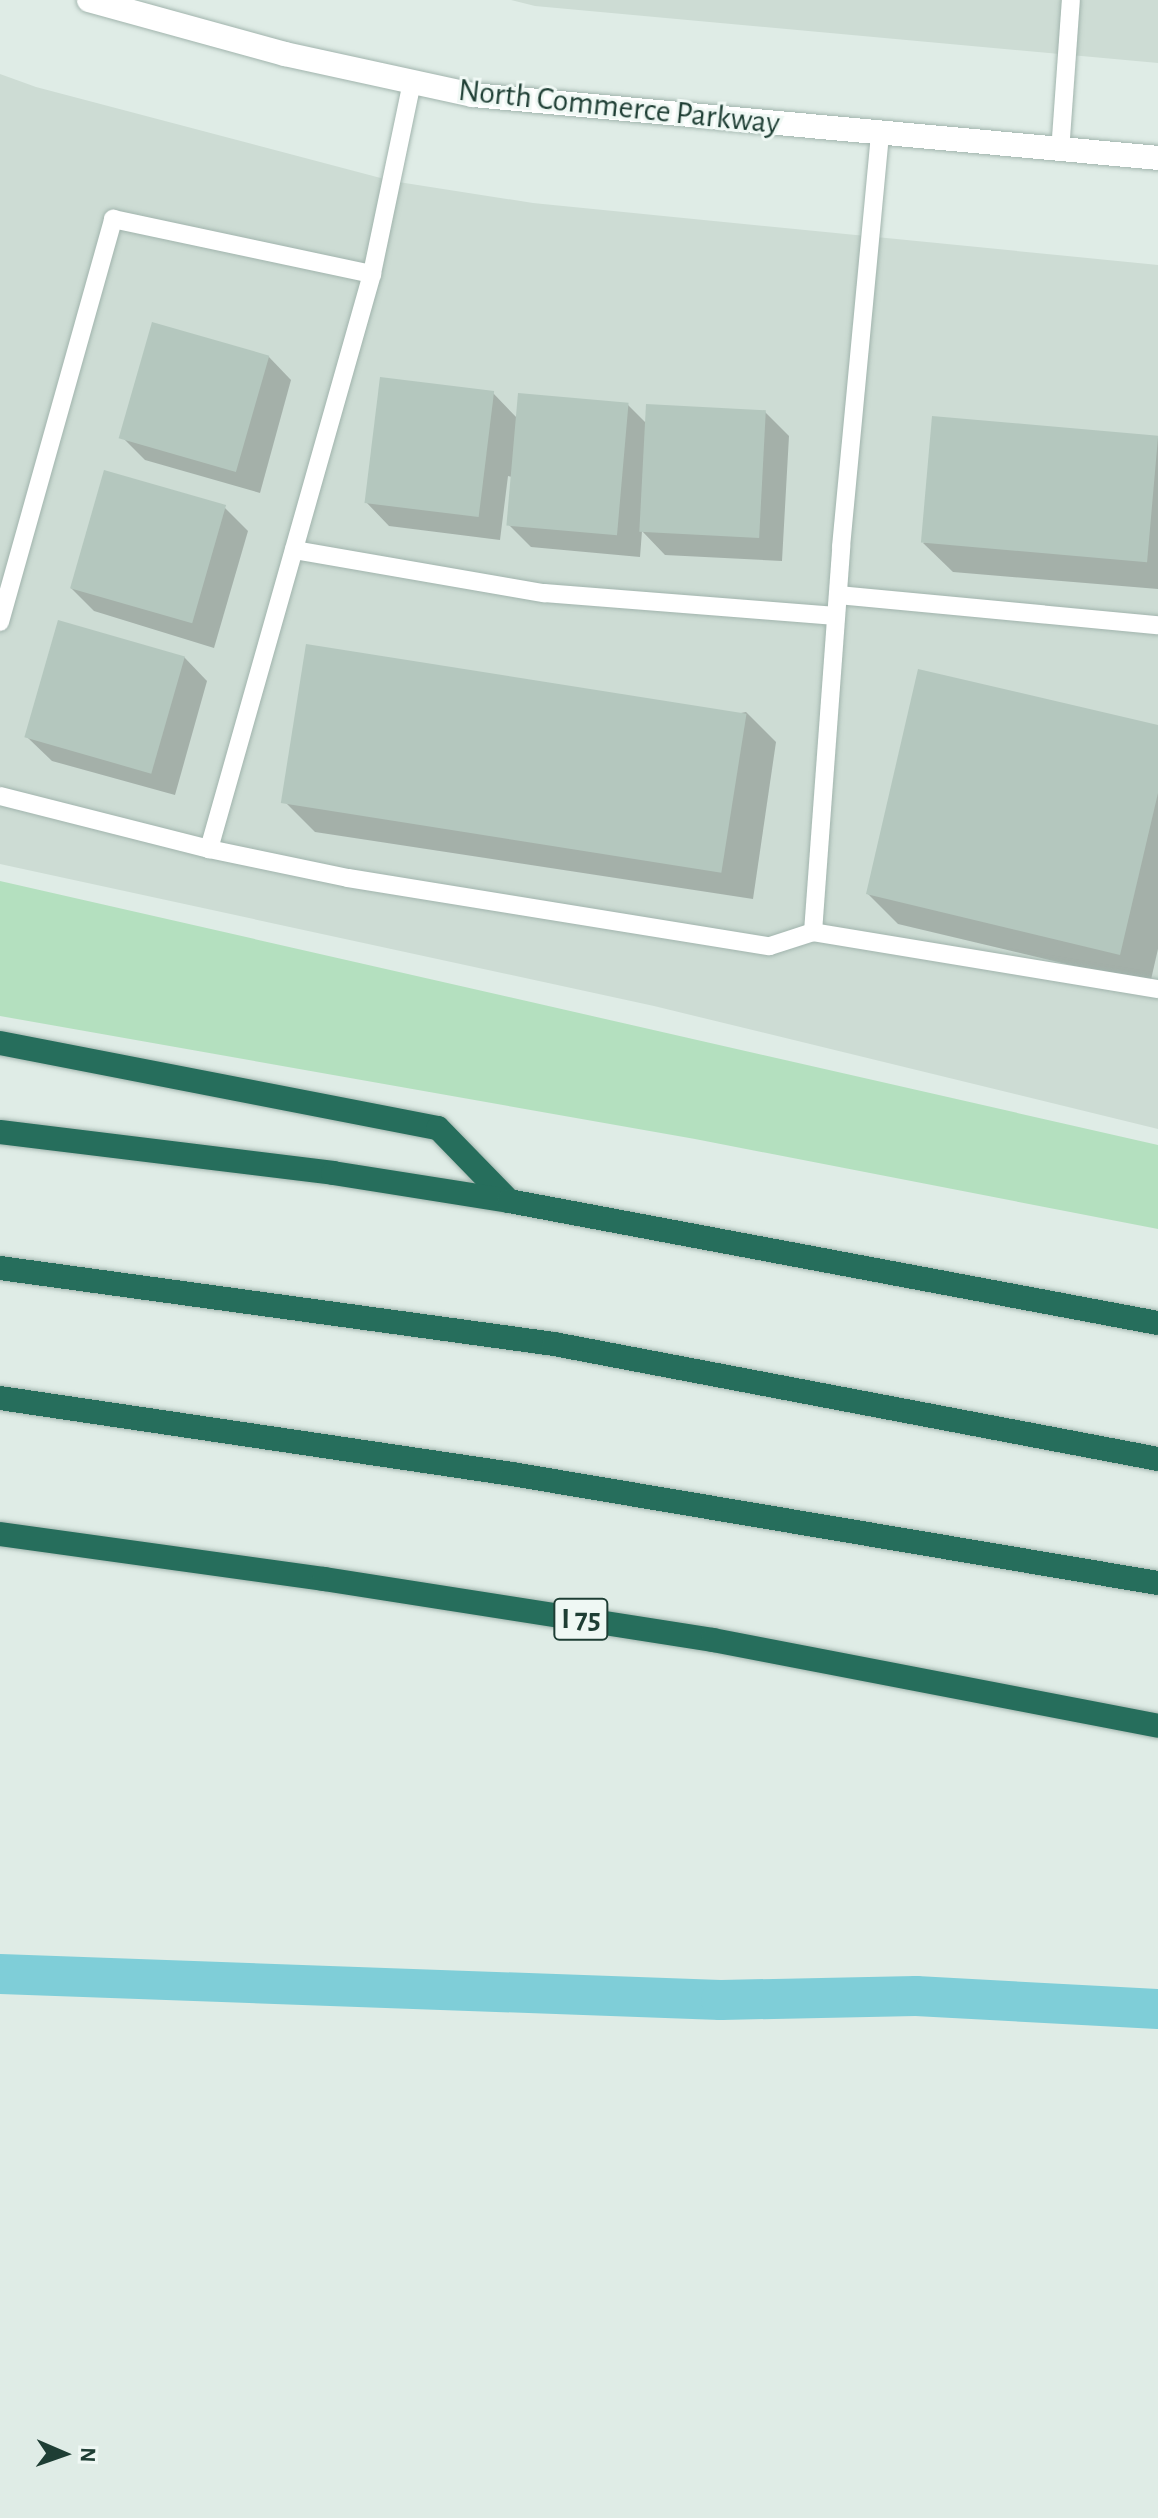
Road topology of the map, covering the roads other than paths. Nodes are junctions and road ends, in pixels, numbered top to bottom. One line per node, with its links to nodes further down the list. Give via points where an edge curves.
1 (89, 0): 3 (street, North Commerce Parkway, via 285,54)
2 (1071, 0): 5 (lane)
3 (412, 82): 4 (street, North Commerce Parkway, via 473,95); 7 (lane)
4 (880, 134): 5 (street, North Commerce Parkway); 9 (lane)
5 (1060, 152): 6 (street, North Commerce Parkway)
6 (1158, 158)
7 (372, 274): 8 (lane); 11 (lane, via 113,219)
8 (294, 550): 10 (lane, via 544,593); 14 (lane)
9 (838, 595): 10 (lane); 12 (lane)
10 (836, 616): 15 (lane)
11 (0, 622)
12 (1158, 625)
13 (0, 796): 14 (lane)
14 (209, 849): 15 (lane, via 348,878 770,946)
15 (813, 932): 16 (lane)
16 (1158, 989)
17 (0, 1043): 19 (highway, via 438,1128)
18 (0, 1132): 19 (highway, via 333,1173)
19 (509, 1201): 21 (highway)
20 (0, 1268): 23 (highway, via 554,1344)
21 (1158, 1323)
22 (0, 1398): 25 (highway, via 512,1474)
23 (1158, 1459)
24 (0, 1534): 28 (highway, I 75, via 713,1640)
25 (1038, 1565): 26 (highway); 27 (highway)
26 (1158, 1583)
27 (1158, 1596)
28 (1158, 1726)

